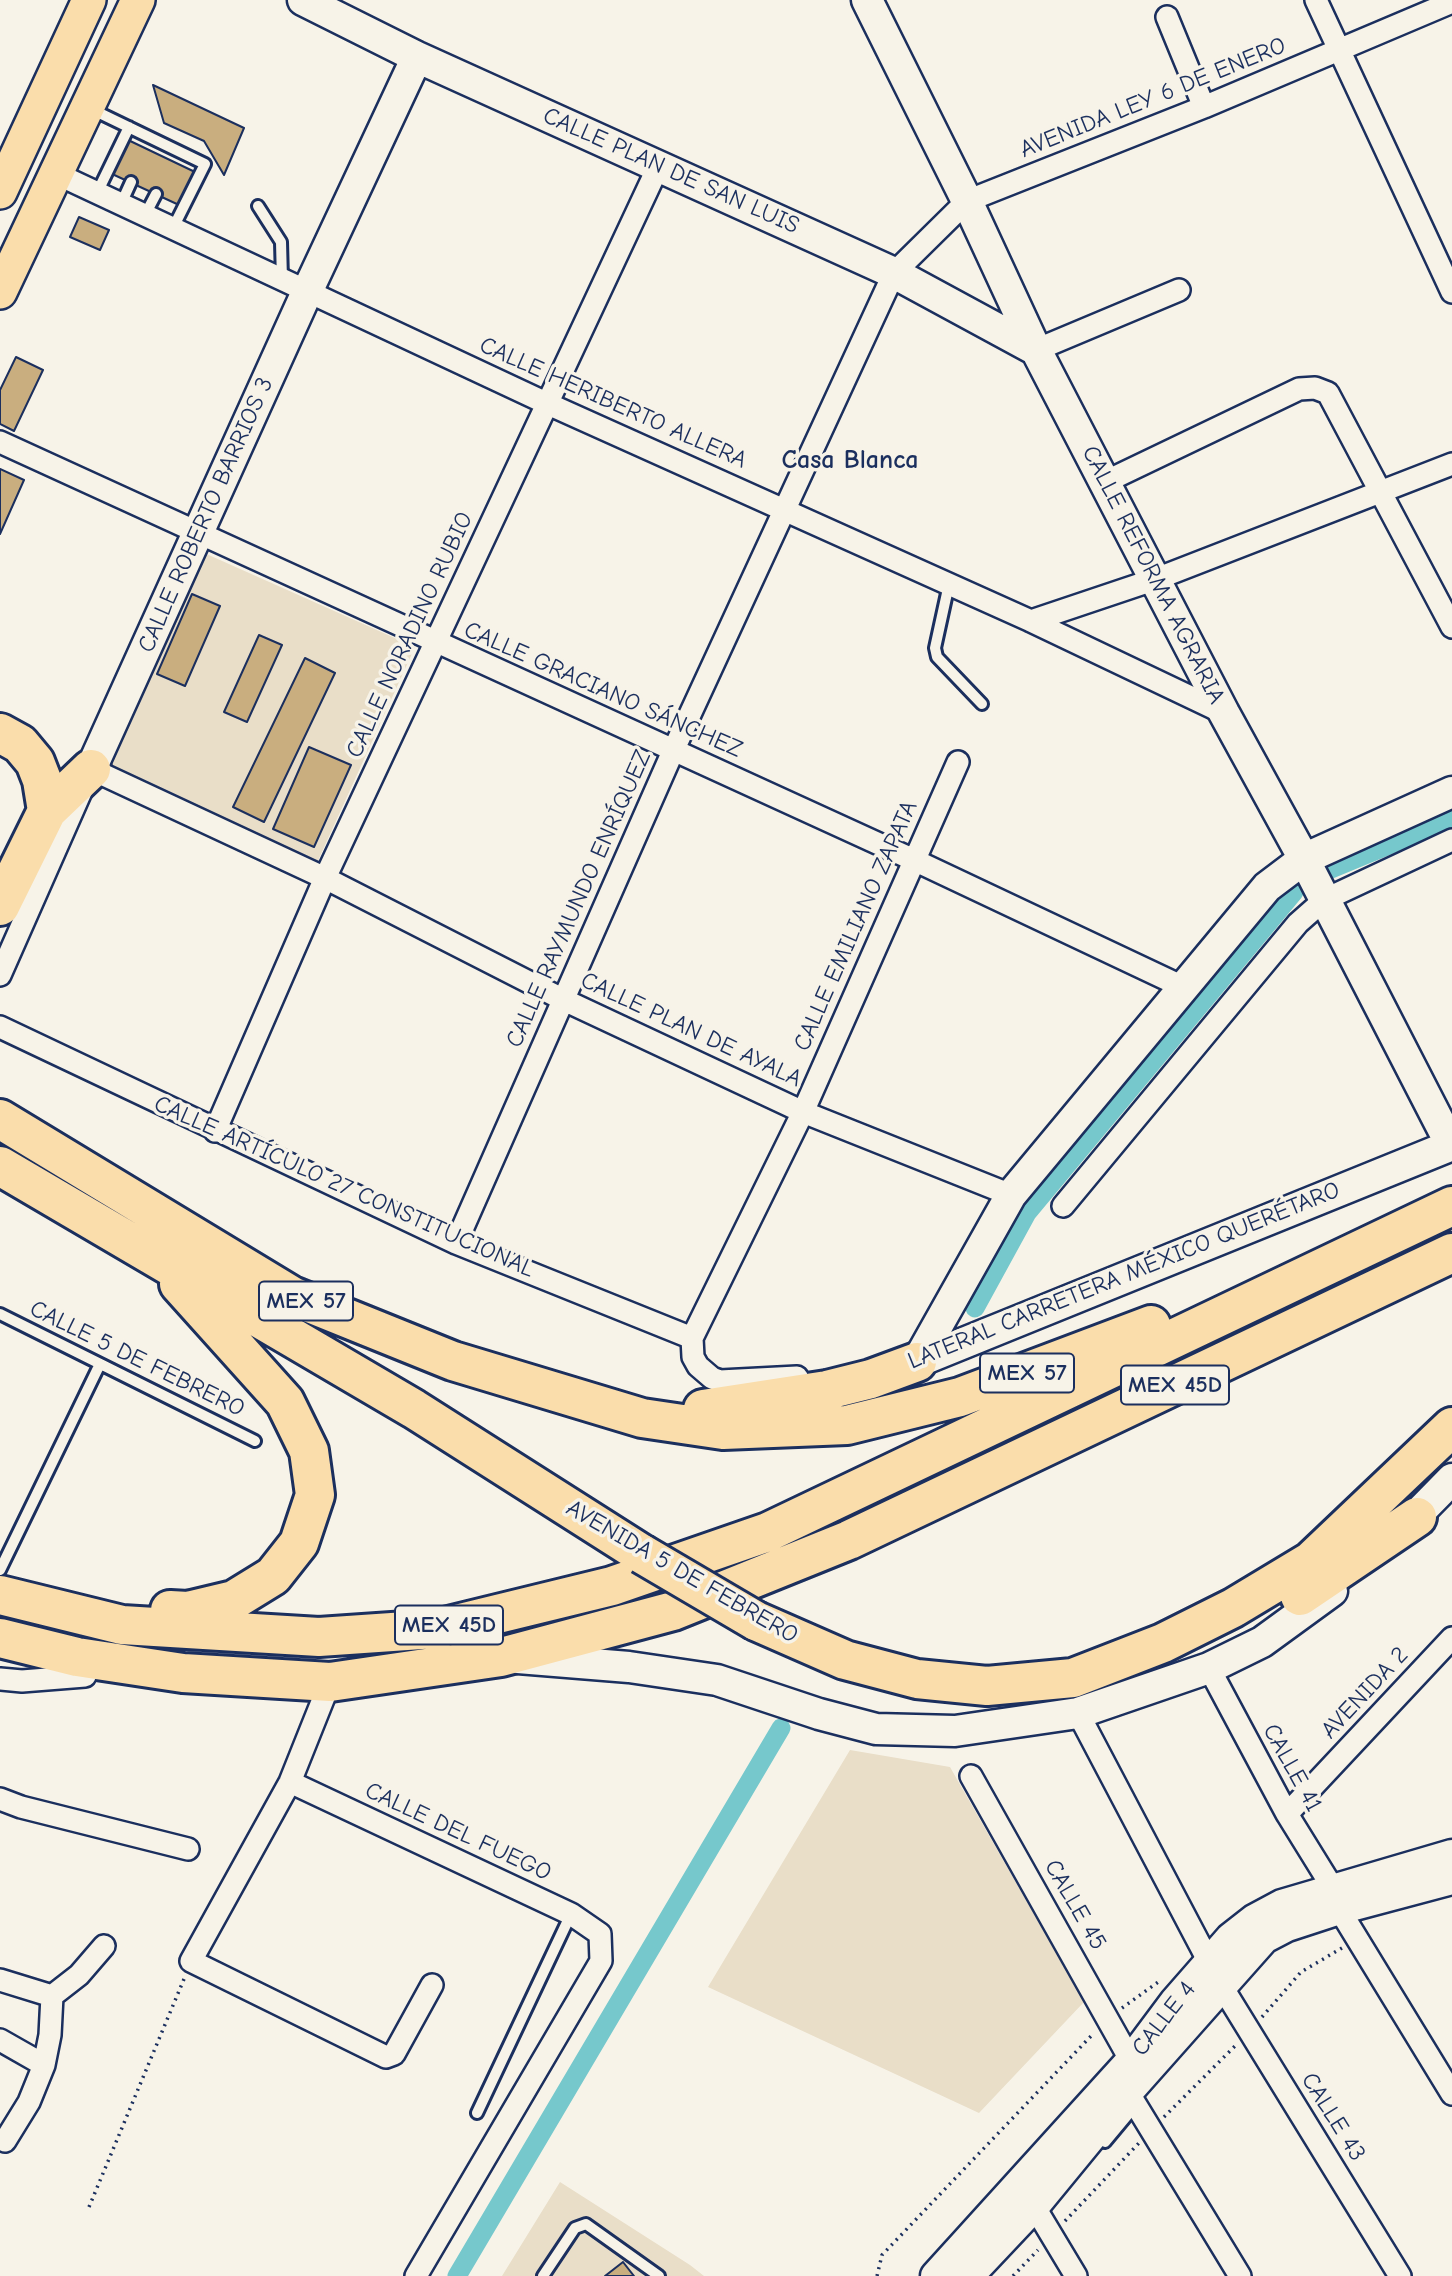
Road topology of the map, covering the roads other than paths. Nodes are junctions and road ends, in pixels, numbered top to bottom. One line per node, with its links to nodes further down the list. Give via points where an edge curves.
1 (89, 0): 16 (main road)
2 (138, 0): 10 (main road)
3 (867, 0): 21 (street, CALLE REFORMA AGRARIA)
4 (1316, 0): 8 (street)
5 (1452, 2): 8 (street, AVENIDA LEY 6 DE ENERO)
6 (322, 3): 9 (street, CALLE PLAN DE SAN LUIS)
7 (1167, 17): 11 (street)
8 (1340, 50): 11 (street, AVENIDA LEY 6 DE ENERO); 30 (street)
9 (417, 57): 15 (street, CALLE PLAN DE SAN LUIS); 27 (street, CALLE ROBERTO BARRIOS 3)
10 (87, 107): 12 (lane); 17 (main road)
11 (1204, 107): 21 (street, AVENIDA LEY 6 DE ENERO)
12 (129, 127): 13 (lane); 19 (lane)
13 (152, 138): 14 (lane); 25 (lane, via 175,156 205,166)
14 (146, 149)
15 (659, 165): 26 (street, CALLE PLAN DE SAN LUIS); 32 (street, CALLE NORADINO RUBIO)
16 (4, 172)
17 (57, 174): 19 (street, CALLE HERIBERTO ALLERA); 29 (main road)
18 (131, 182): 22 (lane)
19 (97, 193): 22 (street, CALLE HERIBERTO ALLERA)
20 (156, 194): 24 (lane)
21 (967, 201): 26 (street, AVENIDA LEY 6 DE ENERO); 31 (street, CALLE REFORMA AGRARIA)
22 (121, 204): 24 (street, CALLE HERIBERTO ALLERA)
23 (258, 206): 27 (lane, via 281,242)
24 (145, 215): 25 (street, CALLE HERIBERTO ALLERA)
25 (173, 228): 27 (street, CALLE HERIBERTO ALLERA)
26 (894, 273): 31 (street, CALLE PLAN DE SAN LUIS); 37 (street, CALLE RAYMUNDO ENRÍQUEZ)
27 (294, 286): 32 (street, CALLE HERIBERTO ALLERA); 38 (street, CALLE ROBERTO BARRIOS 3)
28 (1179, 290): 31 (street)
29 (0, 292)
30 (1452, 292)
31 (1036, 350): 35 (street, CALLE REFORMA AGRARIA)
32 (546, 403): 37 (street, CALLE HERIBERTO ALLERA); 43 (street, CALLE NORADINO RUBIO)
33 (0, 442): 38 (street, CALLE GRACIANO SÁNCHEZ)
34 (1452, 464): 36 (street)
35 (1105, 482): 36 (street, via 1299,389 1315,388 1328,393); 39 (street, CALLE REFORMA AGRARIA)
36 (1381, 493): 39 (street); 42 (street)
37 (784, 509): 40 (street, CALLE HERIBERTO ALLERA); 47 (street, CALLE RAYMUNDO ENRÍQUEZ)
38 (197, 533): 43 (street, CALLE GRACIANO SÁNCHEZ); 49 (street, CALLE ROBERTO BARRIOS 3)
39 (1156, 579): 41 (street); 45 (street, CALLE REFORMA AGRARIA)
40 (949, 584): 41 (street, CALLE HERIBERTO ALLERA); 44 (lane, via 937,657)
41 (1031, 621): 45 (street, CALLE HERIBERTO ALLERA)
42 (1452, 627)
43 (435, 643): 47 (street, CALLE GRACIANO SÁNCHEZ); 55 (street, CALLE NORADINO RUBIO)
44 (982, 704)
45 (1224, 713): 53 (street, CALLE REFORMA AGRARIA)
46 (0, 733): 51 (highway, via 20,744 35,762)
47 (674, 749): 54 (street, CALLE GRACIANO SÁNCHEZ); 60 (street, CALLE RAYMUNDO ENRÍQUEZ)
48 (958, 762): 54 (street, CALLE EMILIANO ZAPATA)
49 (91, 769): 51 (highway); 55 (street, CALLE PLAN DE AYALA); 58 (street, CALLE ROBERTO BARRIOS 3)
50 (1452, 792): 53 (street)
51 (47, 811): 57 (highway)
52 (1452, 840): 56 (street)
53 (1304, 859): 56 (street, CALLE REFORMA AGRARIA); 59 (street, via 1266,887)
54 (914, 860): 59 (street, CALLE GRACIANO SÁNCHEZ); 62 (street, CALLE EMILIANO ZAPATA)
55 (325, 878): 60 (street, CALLE PLAN DE AYALA); 64 (street, CALLE NORADINO RUBIO)
56 (1324, 900): 65 (street, CALLE REFORMA AGRARIA); 68 (street, via 1298,923)
57 (0, 906)
58 (0, 975)
59 (1183, 987): 67 (street)
60 (564, 1000): 62 (street, CALLE PLAN DE AYALA); 71 (street, CALLE RAYMUNDO ENRÍQUEZ)
61 (0, 1027): 64 (street, CALLE ARTÍCULO 27 CONSTITUCIONAL)
62 (803, 1112): 67 (street, CALLE PLAN DE AYALA); 75 (street, CALLE EMILIANO ZAPATA)
63 (0, 1119): 78 (highway, MEX 57, via 292,1296 453,1361)
64 (215, 1131): 71 (street, CALLE ARTÍCULO 27 CONSTITUCIONAL)
65 (1451, 1145): 76 (street, LATERAL CARRETERA MÉXICO QUERÉTARO)
66 (0, 1166): 73 (highway, AVENIDA 5 DE FEBRERO / MEX 57)
67 (1011, 1195): 76 (street)
68 (1063, 1206)
69 (1452, 1206): 70 (highway, MEX 45D)
70 (1394, 1232): 78 (highway, MEX 57, via 1289,1265 1111,1342 960,1398 847,1425 723,1430); 85 (highway, MEX 45D, via 768,1532 612,1586 436,1629 319,1637 122,1625)
71 (456, 1243): 75 (street, CALLE ARTÍCULO 27 CONSTITUCIONAL)
72 (1452, 1253): 88 (highway, MEX 45D, via 849,1540 673,1611)
73 (155, 1256): 84 (highway, via 285,1402 309,1451 315,1495 299,1543 273,1576 234,1600 188,1611 104,1607); 95 (highway, AVENIDA 5 DE FEBRERO / MEX 57, bridge, via 414,1409 756,1621 845,1660 917,1679)
74 (0, 1314): 77 (lane, CALLE 5 DE FEBRERO)
75 (692, 1338): 76 (street, LATERAL CARRETERA MÉXICO QUERÉTARO, via 698,1366 720,1381 825,1375)
76 (917, 1362): 78 (highway, via 827,1390)
77 (100, 1364): 80 (lane, CALLE 5 DE FEBRERO); 83 (lane)
78 (642, 1418)
79 (1452, 1427): 95 (highway, AVENIDA 5 DE FEBRERO / MEX 57, via 1311,1561)
80 (255, 1441)
81 (1452, 1479): 82 (street)
82 (1416, 1517): 90 (street, via 1348,1580 1273,1634); 95 (highway, via 1331,1577 1251,1625)
83 (0, 1570)
84 (0, 1586)
85 (0, 1595)
86 (0, 1638): 91 (highway, MEX 45D, via 77,1657)
87 (1452, 1638): 101 (street, AVENIDA 2)
88 (501, 1657): 94 (highway, MEX 45D); 95 (street, via 629,1667 717,1680 876,1728 955,1731)
89 (0, 1662): 92 (highway)
90 (1209, 1668): 95 (street); 101 (street, CALLE 41)
91 (183, 1673): 92 (highway); 94 (highway, MEX 45D)
92 (85, 1676): 93 (street)
93 (0, 1679)
94 (330, 1682): 97 (street)
95 (1075, 1695): 108 (street, CALLE 43)
96 (971, 1776): 113 (street, CALLE 45)
97 (290, 1782): 106 (street, CALLE DEL FUEGO); 110 (street, via 191,1961 386,2057 394,2054)
98 (0, 1799): 99 (street)
99 (21, 1807): 100 (street); 102 (street)
100 (0, 1814)
101 (1287, 1814): 105 (street, CALLE 41)
102 (188, 1849)
103 (1452, 1855): 105 (street, CALLE 4)
104 (1452, 1879): 105 (street, CALLE 4)
105 (1336, 1899): 108 (street, CALLE 4, via 1264,1938); 115 (street, CALLE 41)
106 (571, 1914): 117 (lane); 122 (street, CALLE DEL FUEGO, via 600,1934 601,1961)
107 (104, 1946): 111 (street, via 79,1975)
108 (1215, 1974): 113 (street, CALLE 4); 116 (street, CALLE 4); 129 (street, CALLE 43)
109 (0, 1980): 111 (street)
110 (432, 1985)
111 (52, 1996): 114 (street)
112 (0, 2040): 114 (street)
113 (1132, 2061): 125 (street, CALLE 4)
114 (44, 2065): 118 (street, via 29,2102)
115 (1452, 2094)
116 (1131, 2099): 119 (lane); 121 (street, CALLE 4); 128 (street)
117 (477, 2113)
118 (5, 2141)
119 (1094, 2154)
120 (1086, 2163): 121 (lane)
121 (1036, 2209): 126 (street, CALLE 4); 127 (street)
122 (416, 2276)
123 (543, 2276): 124 (lane, via 575,2228 586,2224)
124 (659, 2276)
125 (936, 2276)
126 (968, 2276)
127 (1076, 2276)
128 (1240, 2276)
129 (1400, 2276)

